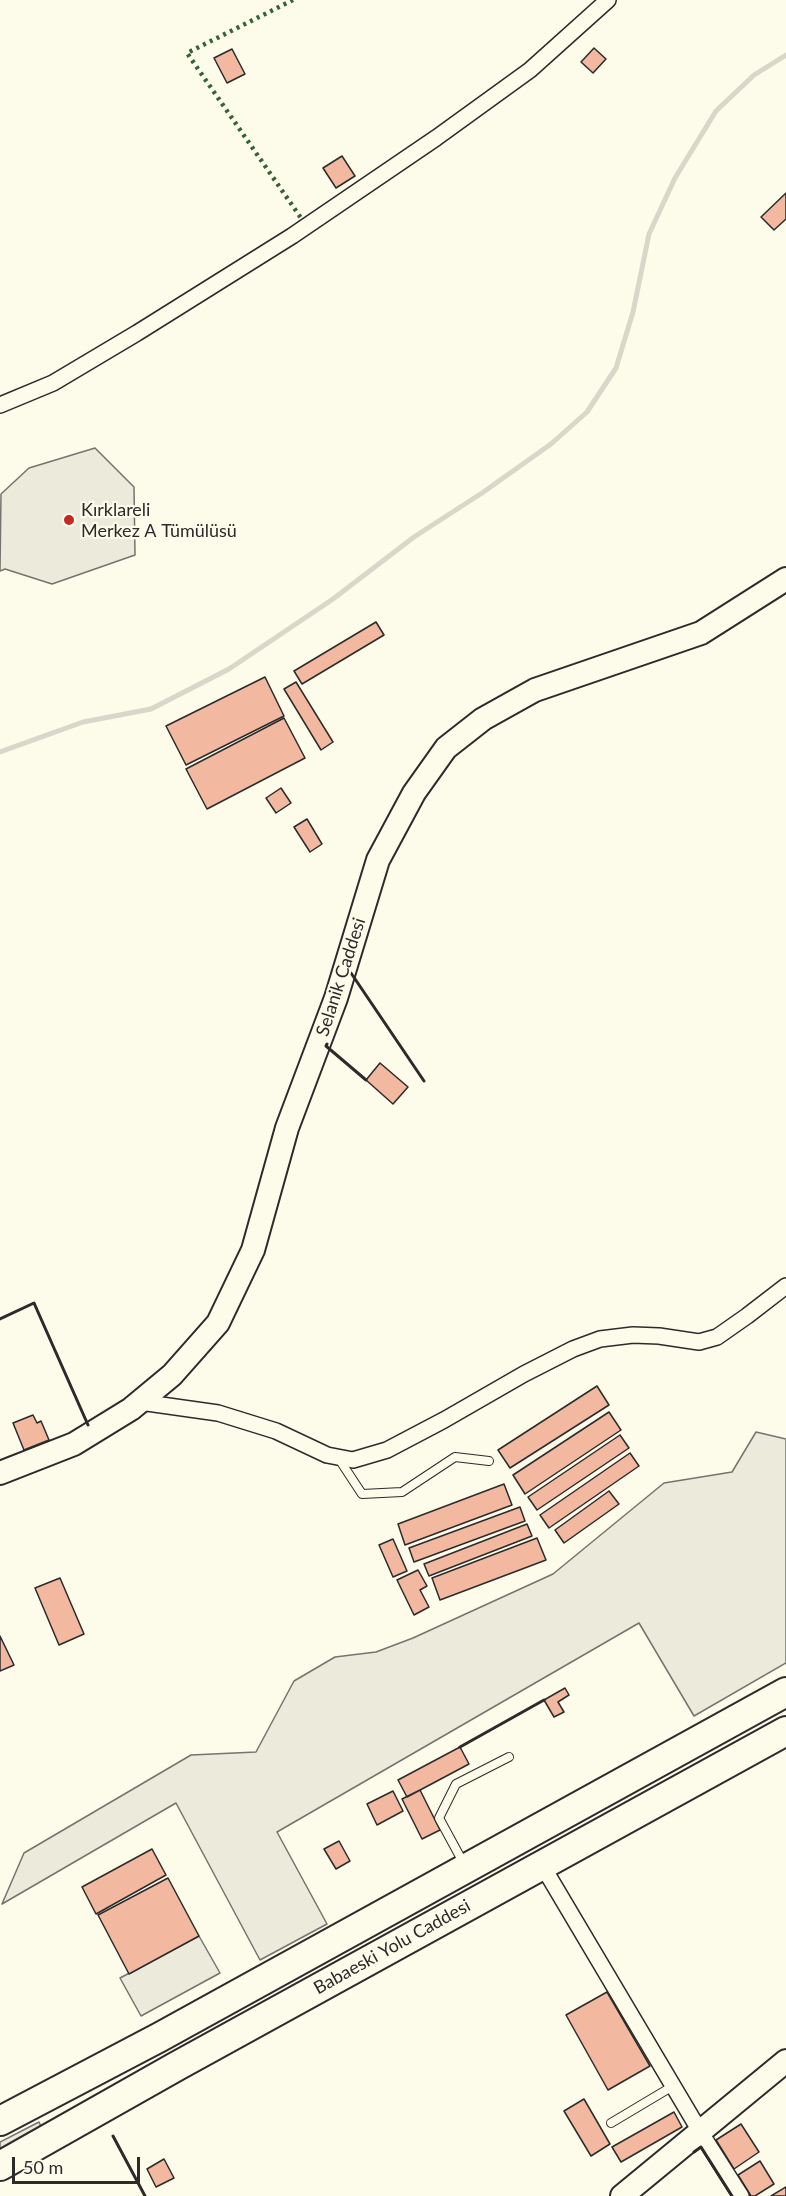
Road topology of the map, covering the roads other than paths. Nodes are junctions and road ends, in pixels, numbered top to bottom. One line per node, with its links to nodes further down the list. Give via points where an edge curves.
1 (608, 0): 2 (street, via 530,70 292,236 53,383)
2 (0, 405)
3 (786, 579): 5 (street, Selanik Caddesi, via 701,633 535,690 483,719 446,748 414,793 378,860 336,998 287,1128 253,1250 218,1323 172,1375)
4 (786, 1286): 6 (street, via 717,1337 699,1342 633,1335 600,1339 524,1374 387,1450 353,1460)
5 (140, 1402): 6 (street, via 218,1413 276,1431); 8 (street, Selanik Caddesi, via 74,1444)
6 (338, 1457): 7 (lane, via 362,1494 402,1492 454,1457)
7 (489, 1461)
8 (0, 1473)
9 (786, 1692): 13 (highway, Babaeski Yolu Caddesi)
10 (786, 1731): 12 (highway, Babaeski Yolu Caddesi)
11 (509, 1757): 13 (lane, via 456,1784 439,1818)
12 (542, 1865): 15 (street); 19 (highway, Babaeski Yolu Caddesi)
13 (466, 1868): 16 (highway, Babaeski Yolu Caddesi)
14 (786, 2061): 18 (street)
15 (674, 2086): 17 (lane); 18 (street)
16 (0, 2121)
17 (611, 2123)
18 (701, 2133): 20 (street); 21 (street)
19 (0, 2166)
20 (622, 2196)
21 (741, 2196)

